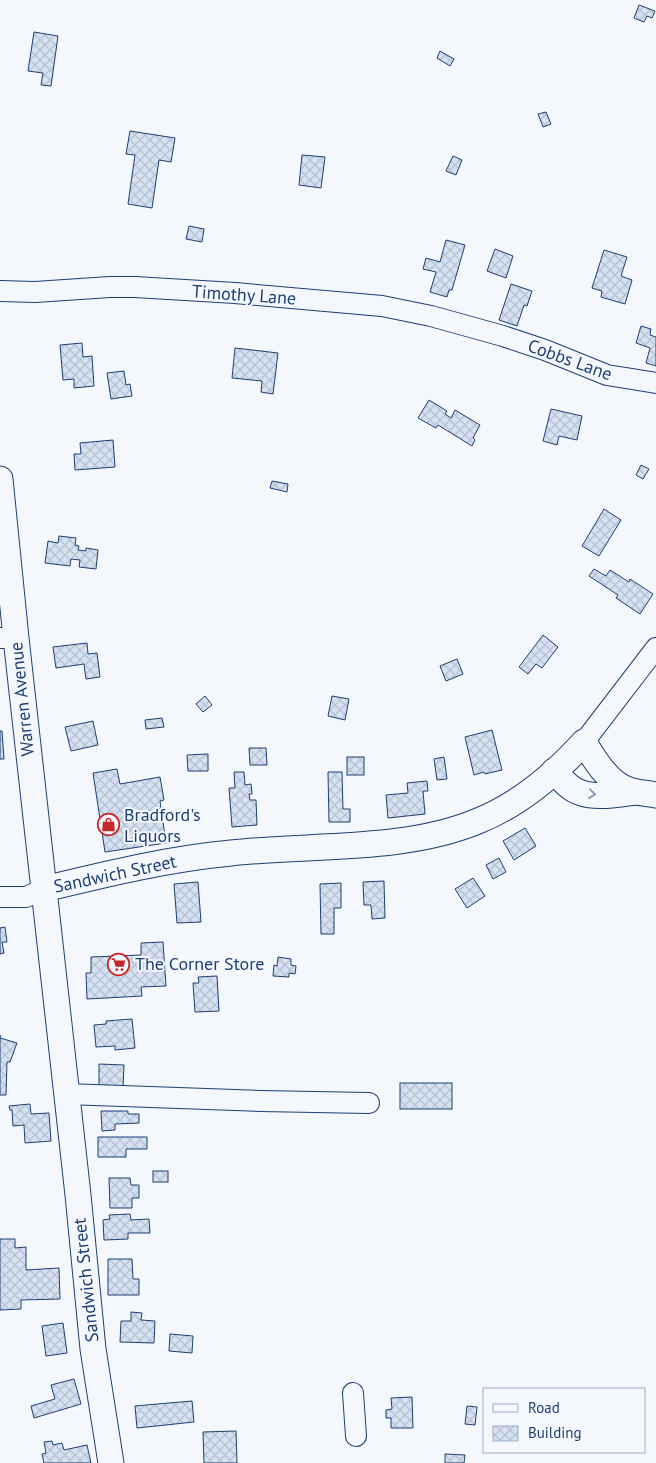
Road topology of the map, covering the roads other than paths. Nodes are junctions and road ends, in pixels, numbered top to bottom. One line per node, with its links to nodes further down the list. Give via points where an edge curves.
1 (0, 291): 2 (street, Timothy Lane, via 135,287 310,300 405,310)
2 (485, 331): 3 (street, Cobbs Lane, via 545,350 606,375)
3 (656, 383)
4 (0, 479): 5 (main road, Warren Avenue)
5 (8, 638): 10 (main road, Warren Avenue)
6 (656, 648): 7 (street, Sandwich Street)
7 (584, 742): 8 (main road, Sandwich Street); 9 (main road, via 611,779 628,790)
8 (554, 772): 9 (main road, one-way to 9, via 578,792 595,795); 10 (main road, Sandwich Street, via 495,813 440,833 374,843 232,852 131,869)
9 (647, 793)
10 (44, 889): 11 (street, via 26,897); 12 (main road, Sandwich Street)
11 (0, 897)
12 (66, 1094): 13 (street); 16 (main road, Sandwich Street, via 93,1349)
13 (369, 1103)
14 (352, 1393): 15 (street)
15 (356, 1436)
16 (111, 1463)

